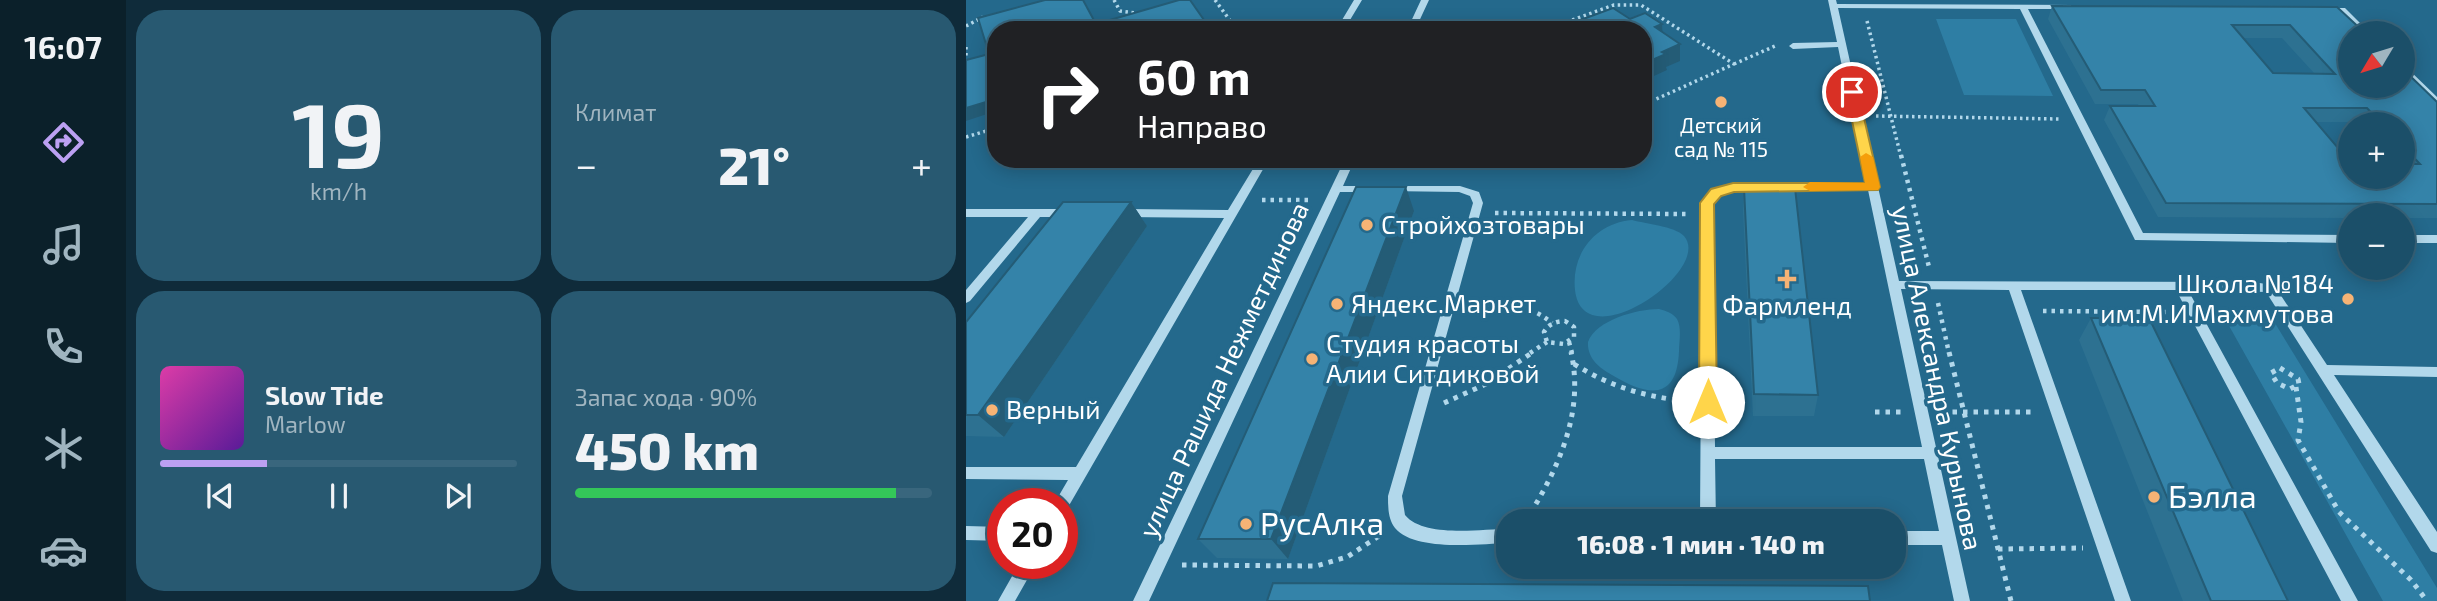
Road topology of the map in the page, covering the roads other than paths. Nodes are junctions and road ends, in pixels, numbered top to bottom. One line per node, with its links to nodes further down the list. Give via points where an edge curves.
1 (1358, 0): 7 (street)
2 (1425, 0): 8 (street)
3 (1833, 3): 4 (street); 10 (street, улица Александра Курынова)
4 (2023, 7): 5 (street); 23 (street, via 2139,237)
5 (2078, 8)
6 (2314, 9): 9 (street, via 2342,10)
7 (1345, 21)
8 (1415, 21)
9 (2353, 21)
10 (1842, 44): 11 (lane); 16 (street, улица Александра Курынова)
11 (1793, 46)
12 (2415, 81): 13 (street)
13 (2437, 102)
14 (1259, 168): 22 (street, улица Рашида Нежметдинова)
15 (1346, 168): 17 (street, улица Рашида Нежметдинова)
16 (1873, 187): 26 (street, улица Александра Курынова); 32 (street, via 1733,187 1707,203)
17 (1336, 189): 40 (street, via 1469,191 1478,198 1395,496 1395,510 1400,522 1417,533); 46 (street, улица Рашида Нежметдинова)
18 (966, 213): 19 (street)
19 (1037, 213): 20 (street); 29 (street)
20 (1077, 213)
21 (1105, 213): 22 (street)
22 (1232, 214): 35 (street, улица Рашида Нежметдинова)
23 (2338, 239)
24 (2415, 239): 25 (street)
25 (2437, 239)
26 (1894, 285): 27 (street); 33 (street, улица Александра Курынова)
27 (2012, 285): 28 (street); 48 (lane)
28 (2180, 286): 30 (street, via 2264,286 2274,292); 49 (street)
29 (966, 299)
30 (2324, 370): 31 (street); 43 (street)
31 (2437, 372)
32 (1708, 453): 33 (street); 37 (street)
33 (1930, 453): 42 (street, улица Александра Курынова)
34 (966, 473): 35 (street)
35 (1080, 474): 36 (street, улица Рашида Нежметдинова)
36 (1072, 488)
37 (1708, 509)
38 (966, 533): 39 (street)
39 (987, 534)
40 (1496, 536)
41 (1906, 538): 42 (street)
42 (1948, 538): 47 (street, улица Александра Курынова)
43 (2437, 546)
44 (1019, 579): 45 (street)
45 (1006, 601)
46 (1142, 601)
47 (1962, 601)
48 (2123, 601)
49 (2350, 601)

